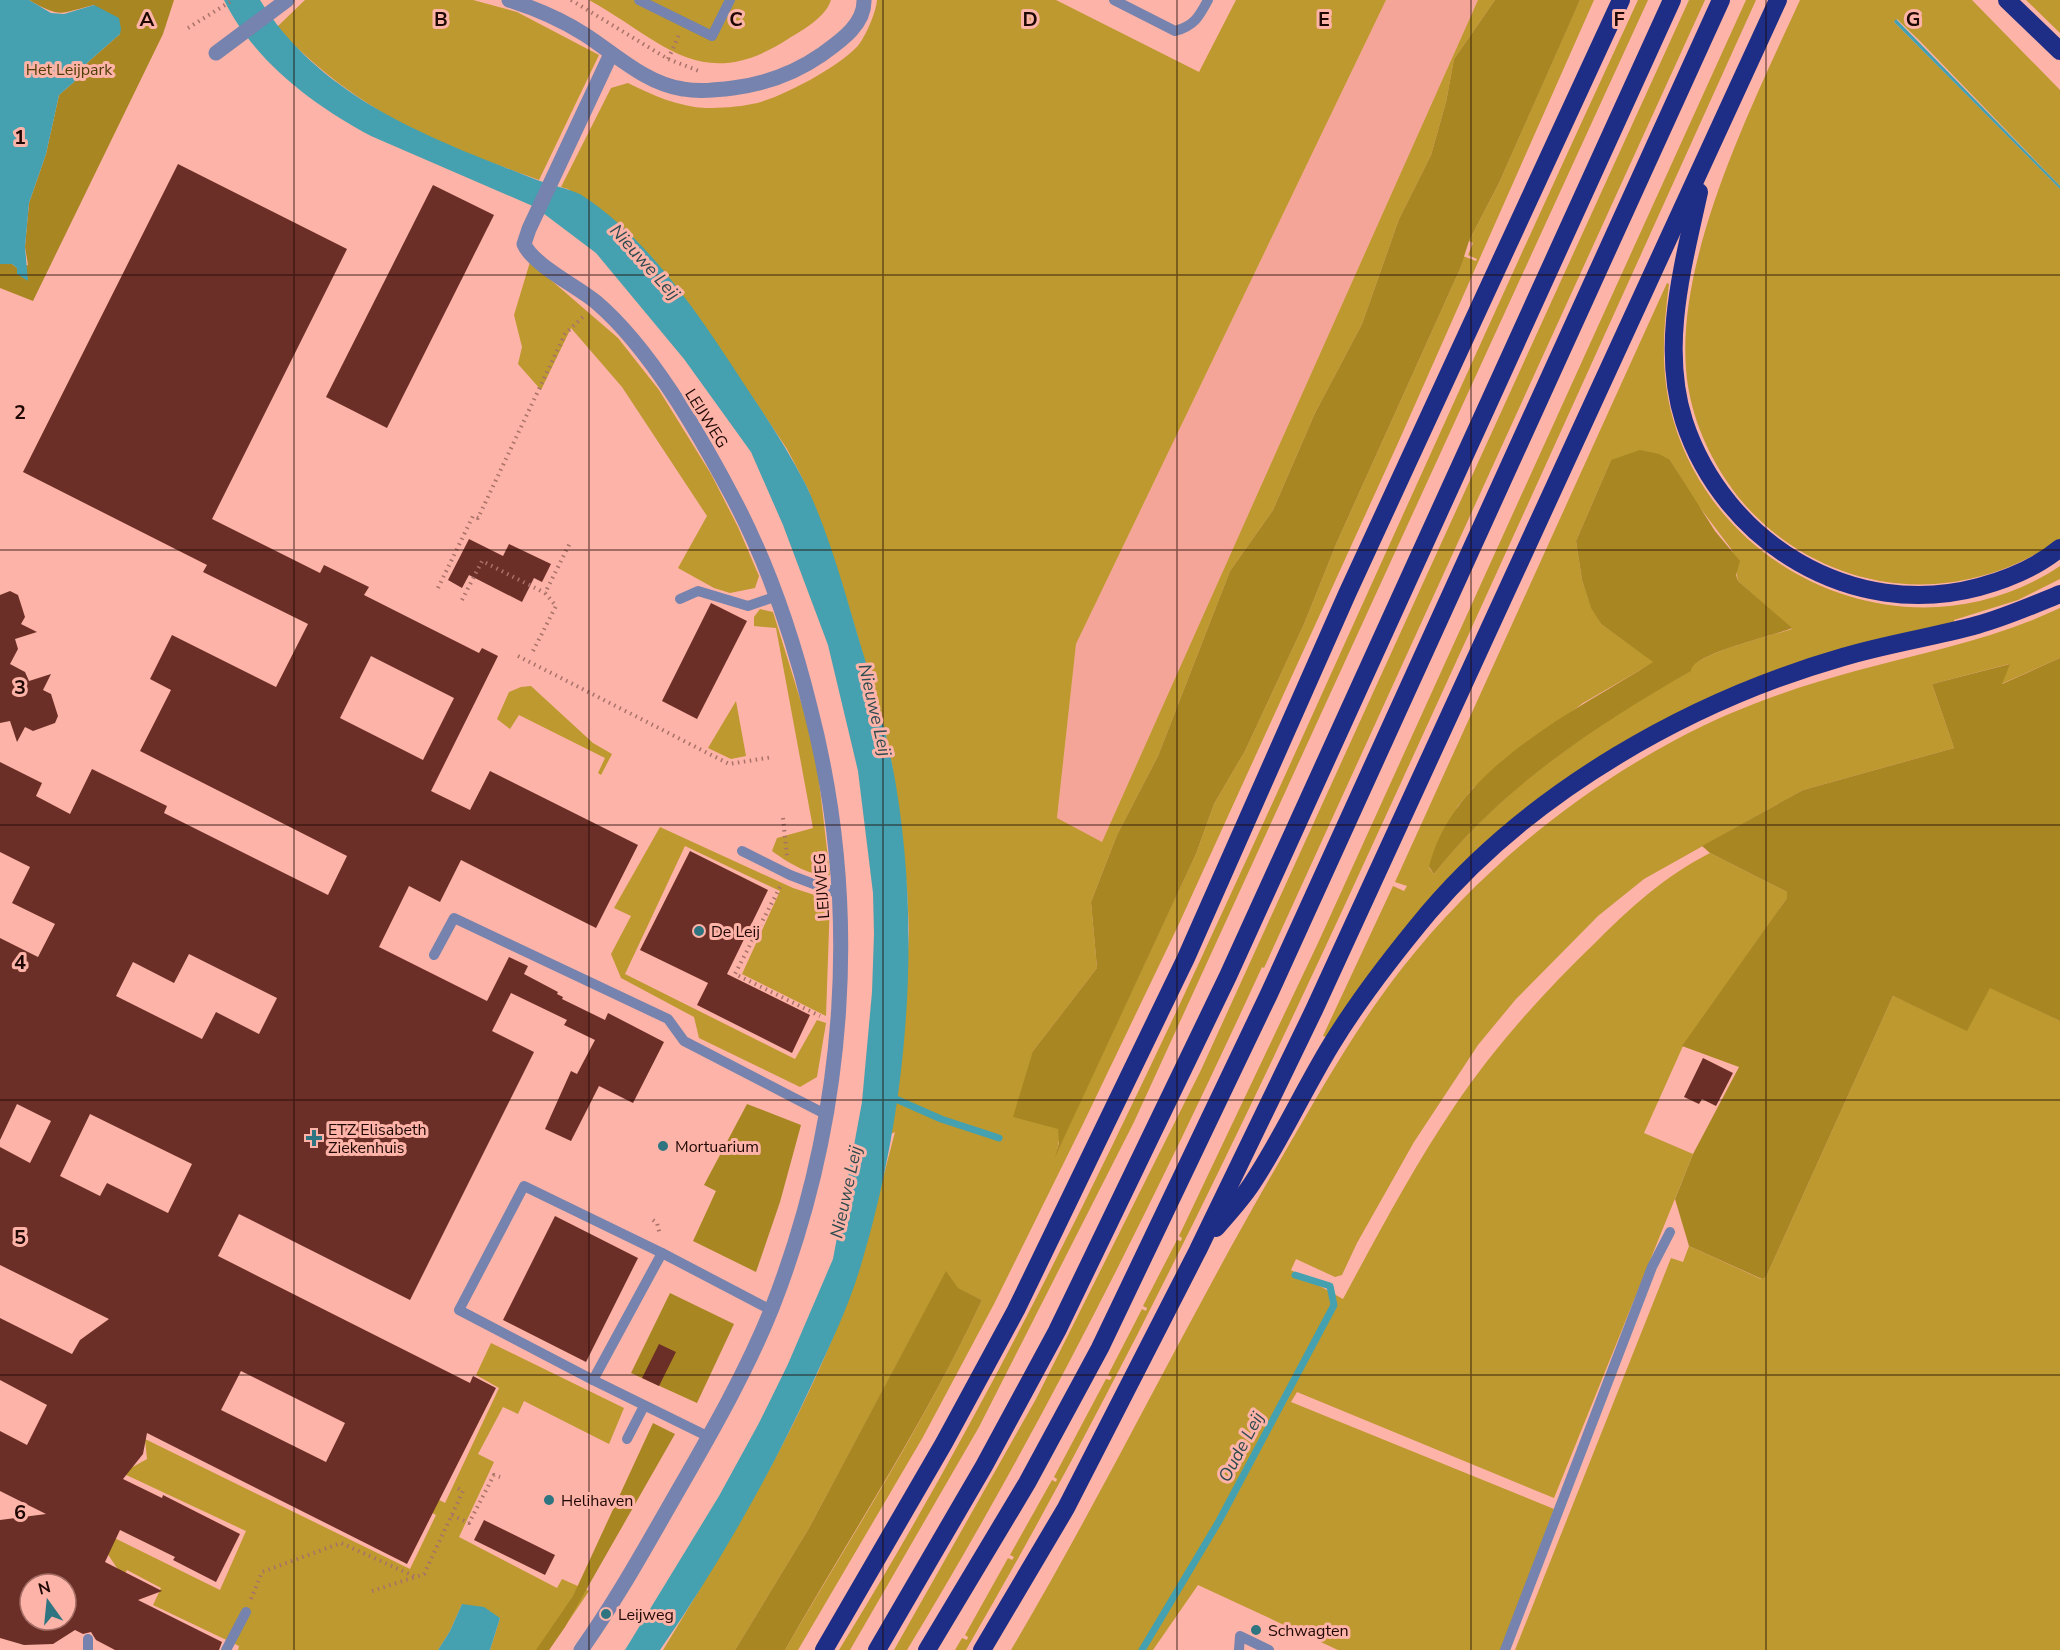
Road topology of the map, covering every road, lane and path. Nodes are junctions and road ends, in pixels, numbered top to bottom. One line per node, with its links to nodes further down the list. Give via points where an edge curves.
1 (233, 0): 17 (path)
2 (287, 0): 19 (street)
3 (510, 0): 20 (street, via 583,33)
4 (571, 0): 21 (path)
5 (639, 0): 15 (lane)
6 (730, 0): 16 (lane, via 712,36)
7 (864, 0): 20 (street, via 856,25 838,43 788,73 751,86 705,91 680,89)
8 (1114, 0): 9 (lane, via 1175,31 1198,19)
9 (1208, 0)
10 (1622, 0): 59 (highway, via 1347,594 1186,958 1016,1310)
11 (1672, 0): 60 (highway, via 1243,944 1052,1342)
12 (1721, 0): 61 (highway, via 1269,994 1110,1327 1027,1483)
13 (1778, 0): 23 (highway)
14 (2007, 0): 18 (highway)
15 (662, 5): 16 (lane)
16 (685, 23): 21 (path)
17 (188, 28)
18 (2060, 51)
19 (216, 53)
20 (611, 54): 24 (street, LEIJWEG, via 524,244 527,252)
21 (668, 59): 22 (path, via 699,71)
22 (711, 71)
23 (1707, 156): 26 (highway, via 1678,286 1673,354 1676,386 1684,421 1701,462 1722,496 1748,525 1779,552 1816,574 1897,595 1934,596 2007,579 2048,559); 44 (highway, via 1314,1010)
24 (598, 304): 27 (path, via 565,334 478,518 473,516); 30 (street, LEIJWEG, via 648,361 687,418 734,499)
25 (570, 543): 28 (path)
26 (2060, 548)
27 (438, 588)
28 (545, 594): 32 (path, via 482,561); 33 (path, via 556,606)
29 (2060, 594): 44 (highway, via 1979,624 1844,656 1783,676 1693,713 1618,754 1551,800 1475,866 1430,911 1397,953 1332,1044 1251,1186)
30 (777, 596): 31 (lane, via 748,606 698,591); 39 (street, LEIJWEG, via 795,647 822,752 830,790)
31 (680, 599)
32 (462, 600)
33 (533, 651)
34 (518, 656): 35 (path, via 729,764)
35 (773, 757)
36 (783, 818): 38 (path)
37 (742, 851): 38 (lane)
38 (790, 875): 39 (lane); 41 (path, via 775,892 735,974)
39 (840, 894): 42 (street, LEIJWEG, via 841,984)
40 (434, 955): 42 (lane, via 454,918 668,1019 684,1041)
41 (816, 1014)
42 (827, 1115): 46 (street, LEIJWEG, via 794,1247)
43 (1670, 1232): 65 (lane, via 1652,1266)
44 (1198, 1250): 62 (highway, via 1066,1508)
45 (662, 1254): 46 (lane); 47 (lane); 47 (lane, via 524,1186 459,1310)
46 (771, 1310): 49 (street, LEIJWEG)
47 (593, 1380): 48 (lane)
48 (644, 1406): 49 (lane); 50 (lane)
49 (709, 1437): 58 (street, LEIJWEG)
50 (627, 1438)
51 (500, 1477): 53 (path, via 494,1474 469,1523)
52 (455, 1487): 53 (path, via 463,1491)
53 (451, 1515): 54 (path, via 424,1574)
54 (416, 1577): 55 (path); 56 (path, via 341,1543 262,1572)
55 (372, 1591)
56 (246, 1612): 57 (lane)
57 (226, 1650)
58 (581, 1650)
59 (824, 1650)
60 (877, 1650)
61 (927, 1650)
62 (982, 1650)
63 (1239, 1650): 64 (lane, via 1240,1636)
64 (1269, 1650)
65 (1505, 1650)

